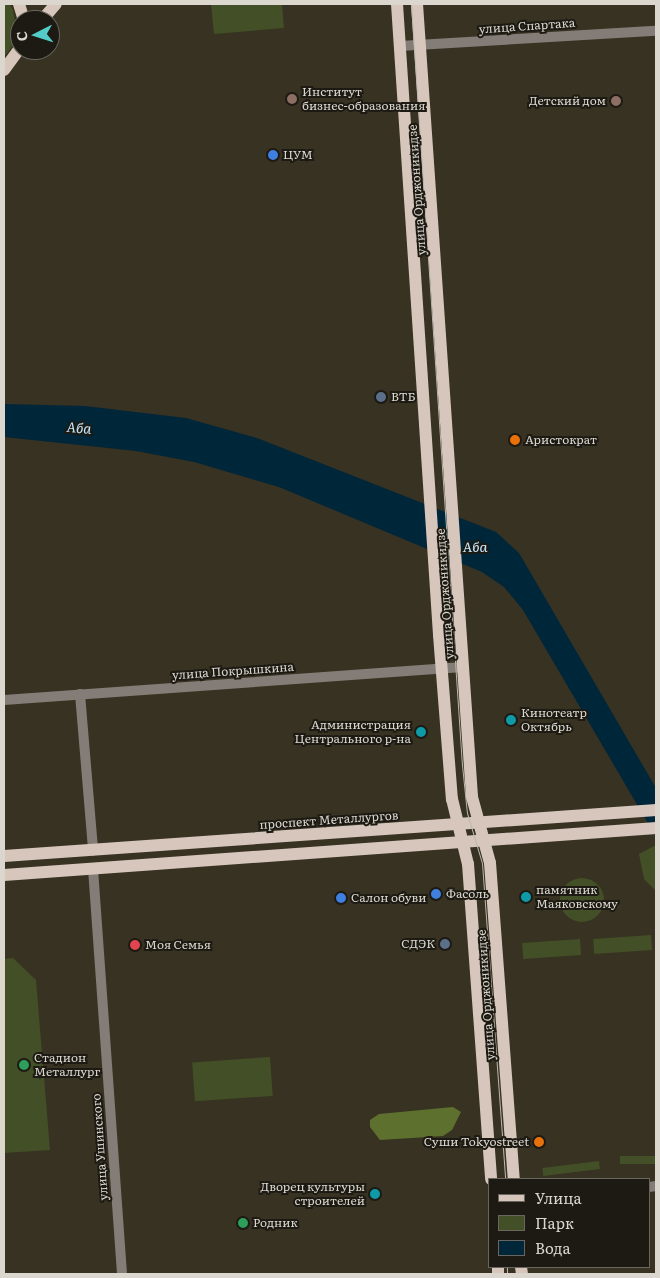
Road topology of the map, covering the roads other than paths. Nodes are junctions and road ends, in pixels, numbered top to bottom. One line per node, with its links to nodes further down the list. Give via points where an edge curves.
1 (397, 4): 5 (main road, улица Орджоникидзе)
2 (417, 4): 4 (main road, улица Орджоникидзе)
3 (656, 31): 4 (street, улица Спартака)
4 (420, 45): 5 (street, улица Спартака); 6 (main road, улица Орджоникидзе)
5 (400, 46): 7 (main road, улица Орджоникидзе)
6 (463, 667): 7 (street, улица Покрышкина); 11 (main road, улица Орджоникидзе)
7 (442, 669): 8 (street, улица Покрышкина); 12 (main road, улица Орджоникидзе)
8 (80, 694): 9 (street, улица Покрышкина); 16 (street)
9 (4, 700)
10 (656, 810): 11 (main road, проспект Металлургов)
11 (476, 823): 12 (main road, проспект Металлургов); 14 (main road, улица Орджоникидзе)
12 (457, 825): 15 (main road, улица Орджоникидзе); 16 (main road, проспект Металлургов)
13 (656, 828): 14 (main road)
14 (484, 842): 15 (main road); 21 (main road, улица Орджоникидзе, via 490,863)
15 (463, 843): 18 (main road); 20 (main road, улица Орджоникидзе, via 468,864)
16 (93, 850): 17 (main road, проспект Металлургов)
17 (4, 856)
18 (93, 869): 19 (main road); 22 (street, улица Ушинского)
19 (4, 875)
20 (491, 1178)
21 (514, 1178)
22 (122, 1274)

